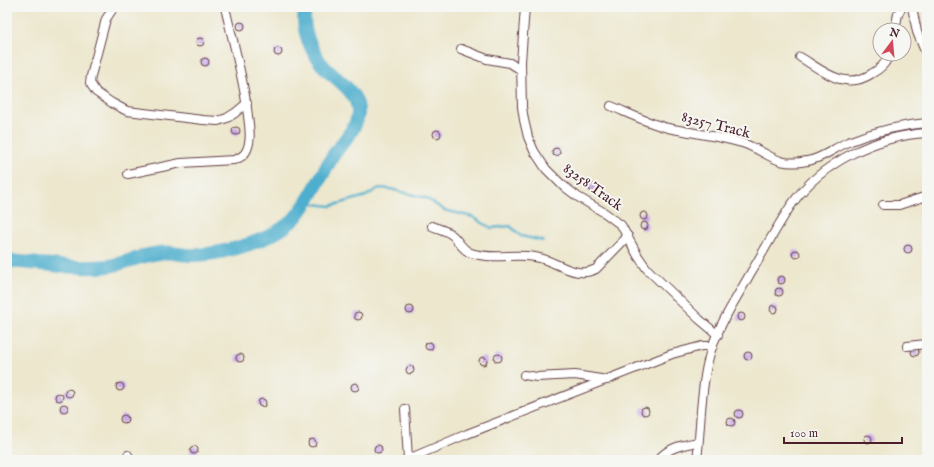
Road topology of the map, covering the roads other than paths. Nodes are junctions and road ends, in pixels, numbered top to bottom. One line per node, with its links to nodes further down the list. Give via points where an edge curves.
1 (114, 7): 12 (street, via 106,19 91,76 90,83 96,92 127,111 203,120 218,121 227,118)
2 (225, 7): 12 (street)
3 (525, 7): 11 (street, 83258 Track)
4 (902, 7): 6 (street)
5 (912, 7): 8 (street, via 917,32)
6 (896, 22)
7 (461, 49): 11 (street, via 487,59 510,63)
8 (927, 56)
9 (800, 57): 10 (street, via 826,74 845,81 866,78)
10 (886, 62)
11 (521, 70): 20 (street, 83258 Track, via 524,120 534,151 546,169 561,184 621,225)
12 (247, 103): 16 (street, via 250,142 241,158 181,163)
13 (611, 106): 14 (street, 83257 Track, via 667,127 744,144 781,162 790,163 807,162 818,158 842,144 864,136 908,124)
14 (927, 122)
15 (927, 133): 21 (street, via 892,138 853,153 836,163 807,187 783,218)
16 (128, 174)
17 (927, 196): 18 (street, via 899,205)
18 (884, 205)
19 (432, 226): 20 (street, via 450,234 472,254 535,256 582,273 596,269)
20 (628, 236): 21 (street, 83258 Track, via 647,269)
21 (718, 335): 23 (street)
22 (927, 344): 24 (street)
23 (713, 346): 26 (street, via 702,346 677,353); 28 (street, via 705,375)
24 (907, 346)
25 (524, 375): 26 (street, via 575,375)
26 (607, 380): 29 (street)
27 (405, 409): 29 (street)
28 (698, 442): 30 (street, via 668,450); 31 (street)
29 (407, 460)
30 (658, 460)
31 (697, 460)

